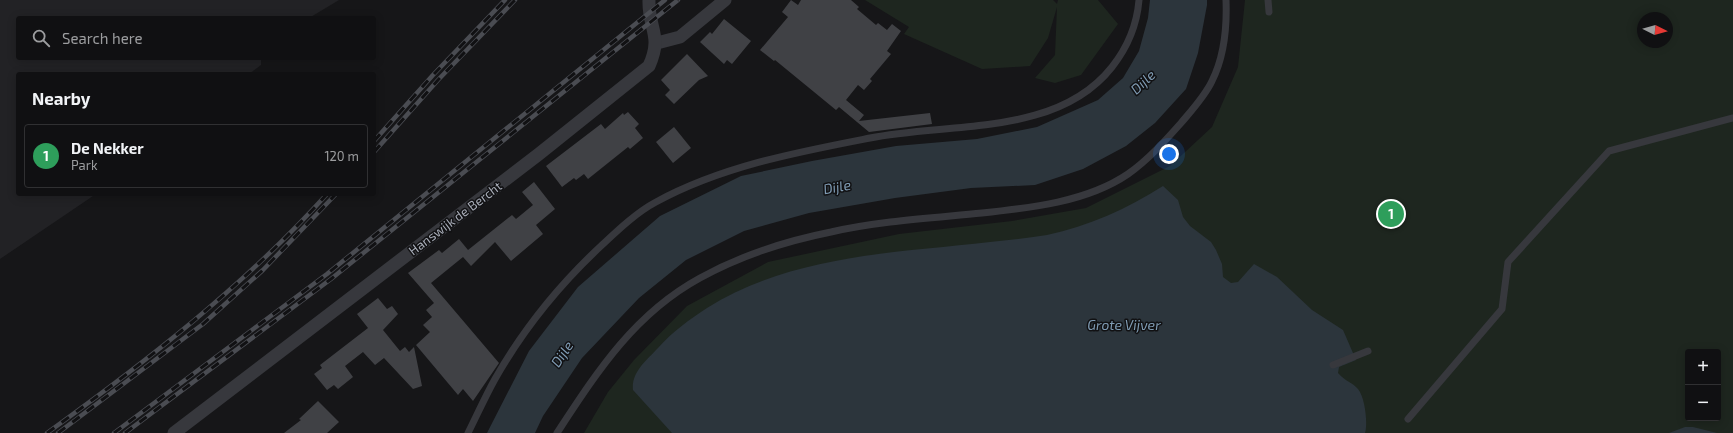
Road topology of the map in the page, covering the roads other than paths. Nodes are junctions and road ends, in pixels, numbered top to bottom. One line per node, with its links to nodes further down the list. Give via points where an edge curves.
1 (649, 0): 7 (street)
2 (726, 0): 7 (street, via 680,37)
3 (1139, 0): 13 (lane, via 1124,53 1106,75 1081,96 1056,109 1004,122 873,137 781,157 692,183 653,203 613,235 549,299 495,379)
4 (1226, 0): 14 (lane, via 1222,50 1212,81 1174,131 1126,175 1068,199 1032,208 832,231 782,244 740,259 701,277 670,296 641,320 584,392)
5 (1268, 0): 6 (lane)
6 (1269, 12)
7 (657, 43): 12 (street, Hanswijk de Bercht, via 649,66 539,154)
8 (1733, 118): 11 (lane, via 1609,151 1508,262 1502,309)
9 (1368, 351): 10 (lane)
10 (1333, 365)
11 (1408, 419)
12 (174, 433)
13 (468, 433)
14 (557, 433)

